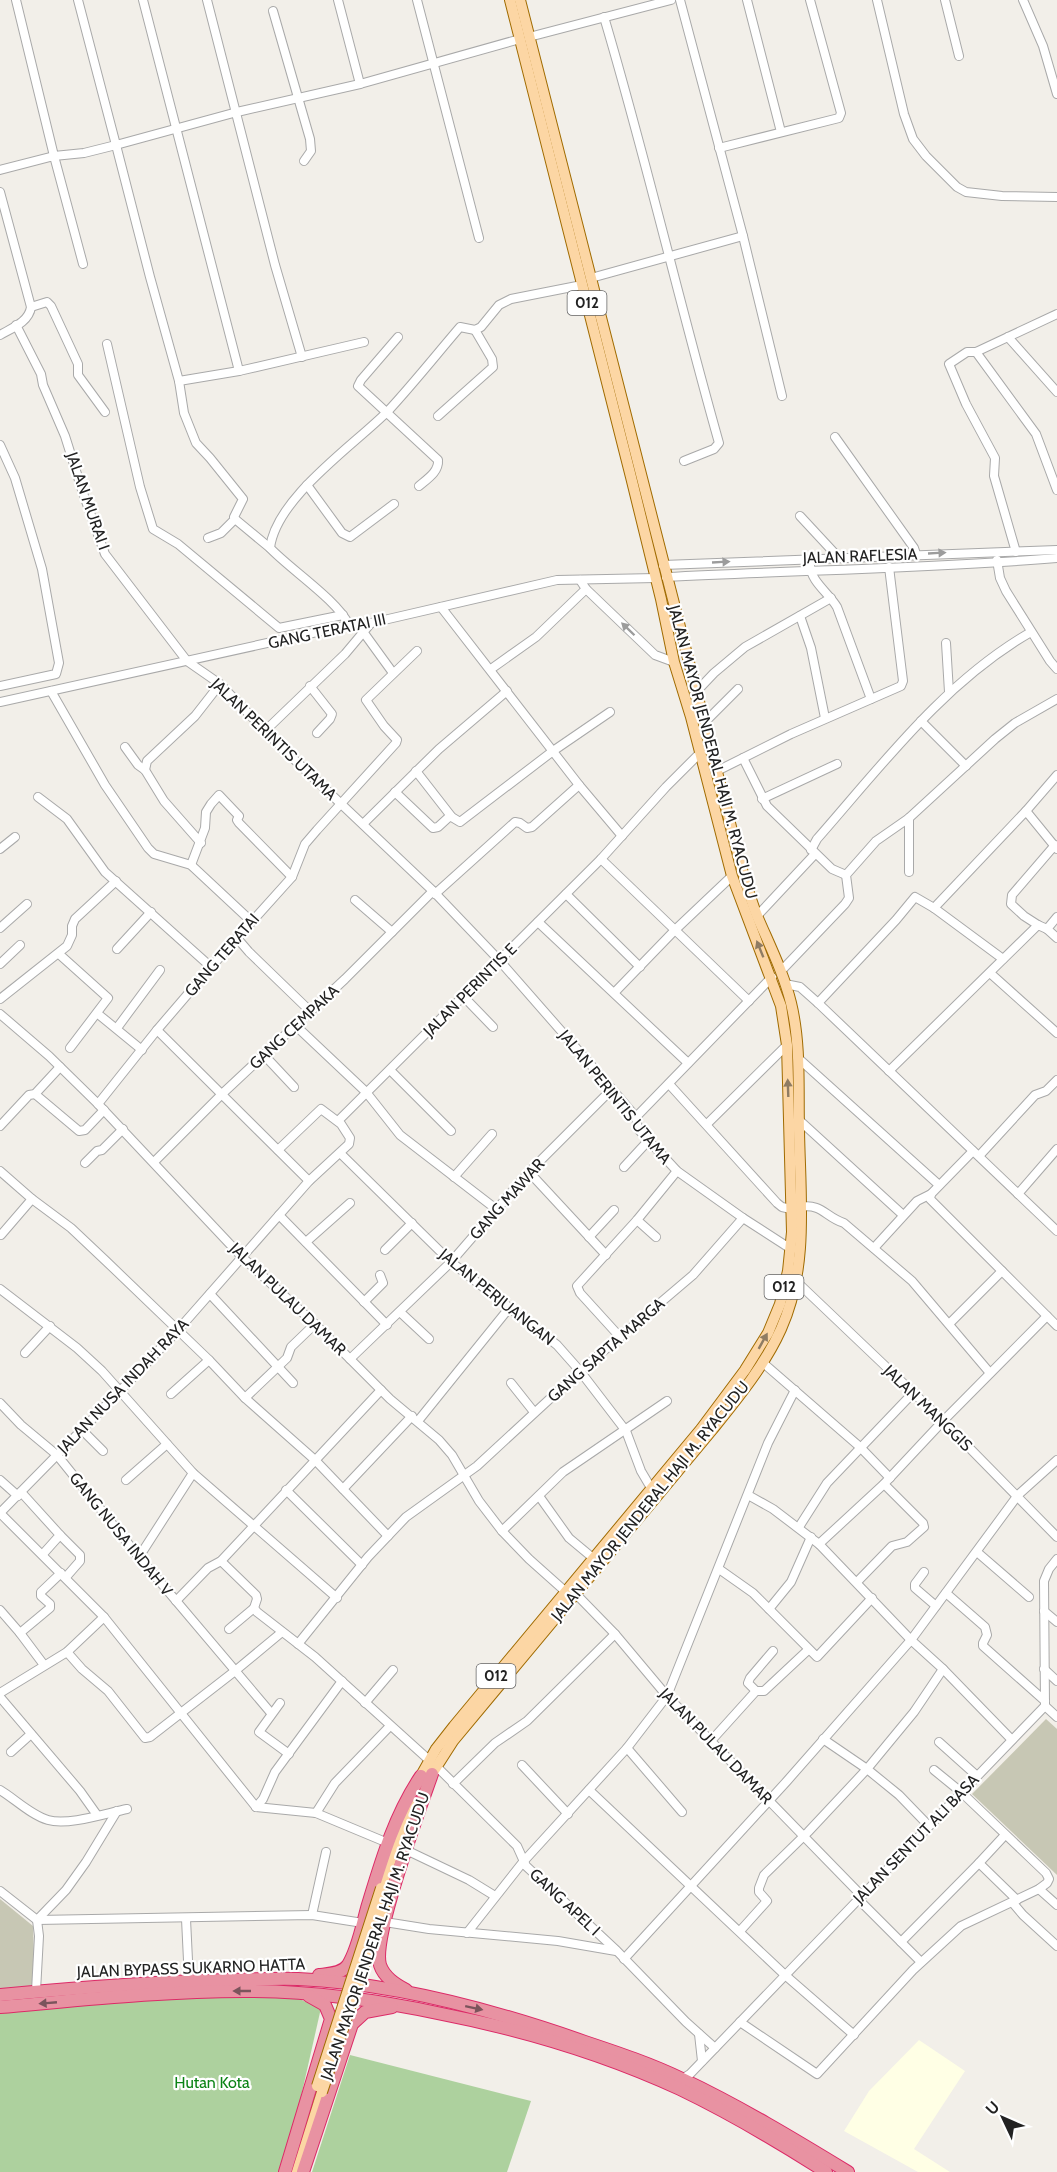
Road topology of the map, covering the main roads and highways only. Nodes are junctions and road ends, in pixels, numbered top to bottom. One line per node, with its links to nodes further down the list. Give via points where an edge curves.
1 (510, 0): 3 (main road, JALAN MAYOR JENDERAL HAJI M. RYACUDU / 012)
2 (520, 0): 3 (main road, JALAN MAYOR JENDERAL HAJI M. RYACUDU)
3 (524, 38): 4 (main road, JALAN MAYOR JENDERAL HAJI M. RYACUDU / 012); 5 (main road, JALAN MAYOR JENDERAL HAJI M. RYACUDU / 012)
4 (575, 218): 5 (main road, via 578,240); 6 (main road, JALAN MAYOR JENDERAL HAJI M. RYACUDU / 012)
5 (571, 241): 7 (main road, JALAN MAYOR JENDERAL HAJI M. RYACUDU / 012)
6 (584, 250): 7 (main road, via 576,250); 8 (main road, JALAN MAYOR JENDERAL HAJI M. RYACUDU / 012)
7 (579, 273): 8 (main road, JALAN MAYOR JENDERAL HAJI M. RYACUDU / 012)
8 (586, 282): 9 (main road, JALAN MAYOR JENDERAL HAJI M. RYACUDU / 012)
9 (660, 572): 10 (main road, JALAN MAYOR JENDERAL HAJI M. RYACUDU); 11 (main road, JALAN MAYOR JENDERAL HAJI M. RYACUDU, via 674,662)
10 (696, 695): 11 (main road, via 699,717); 12 (main road, JALAN MAYOR JENDERAL HAJI M. RYACUDU, via 703,724)
11 (691, 717): 12 (main road, JALAN MAYOR JENDERAL HAJI M. RYACUDU)
12 (703, 751): 13 (main road, JALAN MAYOR JENDERAL HAJI M. RYACUDU / 012, via 715,772); 13 (main road, JALAN MAYOR JENDERAL HAJI M. RYACUDU / 012, one-way to 12, via 732,876)
13 (776, 974): 14 (main road, JALAN MAYOR JENDERAL HAJI M. RYACUDU / 012, one-way to 13, via 787,1045); 14 (main road, JALAN MAYOR JENDERAL HAJI M. RYACUDU / 012, via 785,984 793,1013 798,1058)
14 (796, 1208): 15 (main road, JALAN MAYOR JENDERAL HAJI M. RYACUDU / 012, one-way to 14, via 768,1333 783,1292); 15 (main road, JALAN MAYOR JENDERAL HAJI M. RYACUDU / 012, via 800,1249 796,1281 782,1328 762,1362)
15 (708, 1427): 16 (main road, JALAN MAYOR JENDERAL HAJI M. RYACUDU / 012); 16 (main road, JALAN MAYOR JENDERAL HAJI M. RYACUDU / 012, via 651,1488)
16 (570, 1592): 17 (main road, JALAN MAYOR JENDERAL HAJI M. RYACUDU / 012)
17 (429, 1769): 18 (highway); 19 (highway, via 410,1792 388,1843); 29 (main road, JALAN MAYOR JENDERAL HAJI M. RYACUDU / 012, bridge)
18 (381, 1938): 19 (highway, via 366,1970 354,1969); 24 (highway, via 379,1960 384,1972)
19 (351, 1958): 20 (highway, via 337,1972)
20 (297, 1978): 23 (highway, JALAN BYPASS SUKARNO HATTA, via 189,1981); 24 (highway, JALAN BYPASS SUKARNO HATTA)
21 (301, 1993): 23 (highway, JALAN BYPASS SUKARNO HATTA, one-way to 23); 25 (highway, JALAN BYPASS SUKARNO HATTA); 27 (highway, via 325,2005)
22 (0, 1995): 23 (highway, JALAN BYPASS SUKARNO HATTA, via 36,1991)
23 (73, 1995): 26 (highway, JALAN BYPASS SUKARNO HATTA, one-way to 26)
24 (417, 1996): 34 (highway, JALAN BYPASS SUKARNO HATTA, one-way to 34, via 485,2010 631,2058 682,2079)
25 (405, 2006): 28 (highway, via 371,2010); 33 (highway, JALAN BYPASS SUKARNO HATTA, via 536,2035 629,2068 737,2119)
26 (0, 2007)
27 (331, 2019): 28 (highway, via 336,2007 344,2005 350,2010); 30 (highway)
28 (352, 2024): 32 (highway)
29 (319, 2090): 30 (main road); 31 (main road)
30 (287, 2172)
31 (297, 2172)
32 (303, 2172)
33 (826, 2172)
34 (848, 2172)

